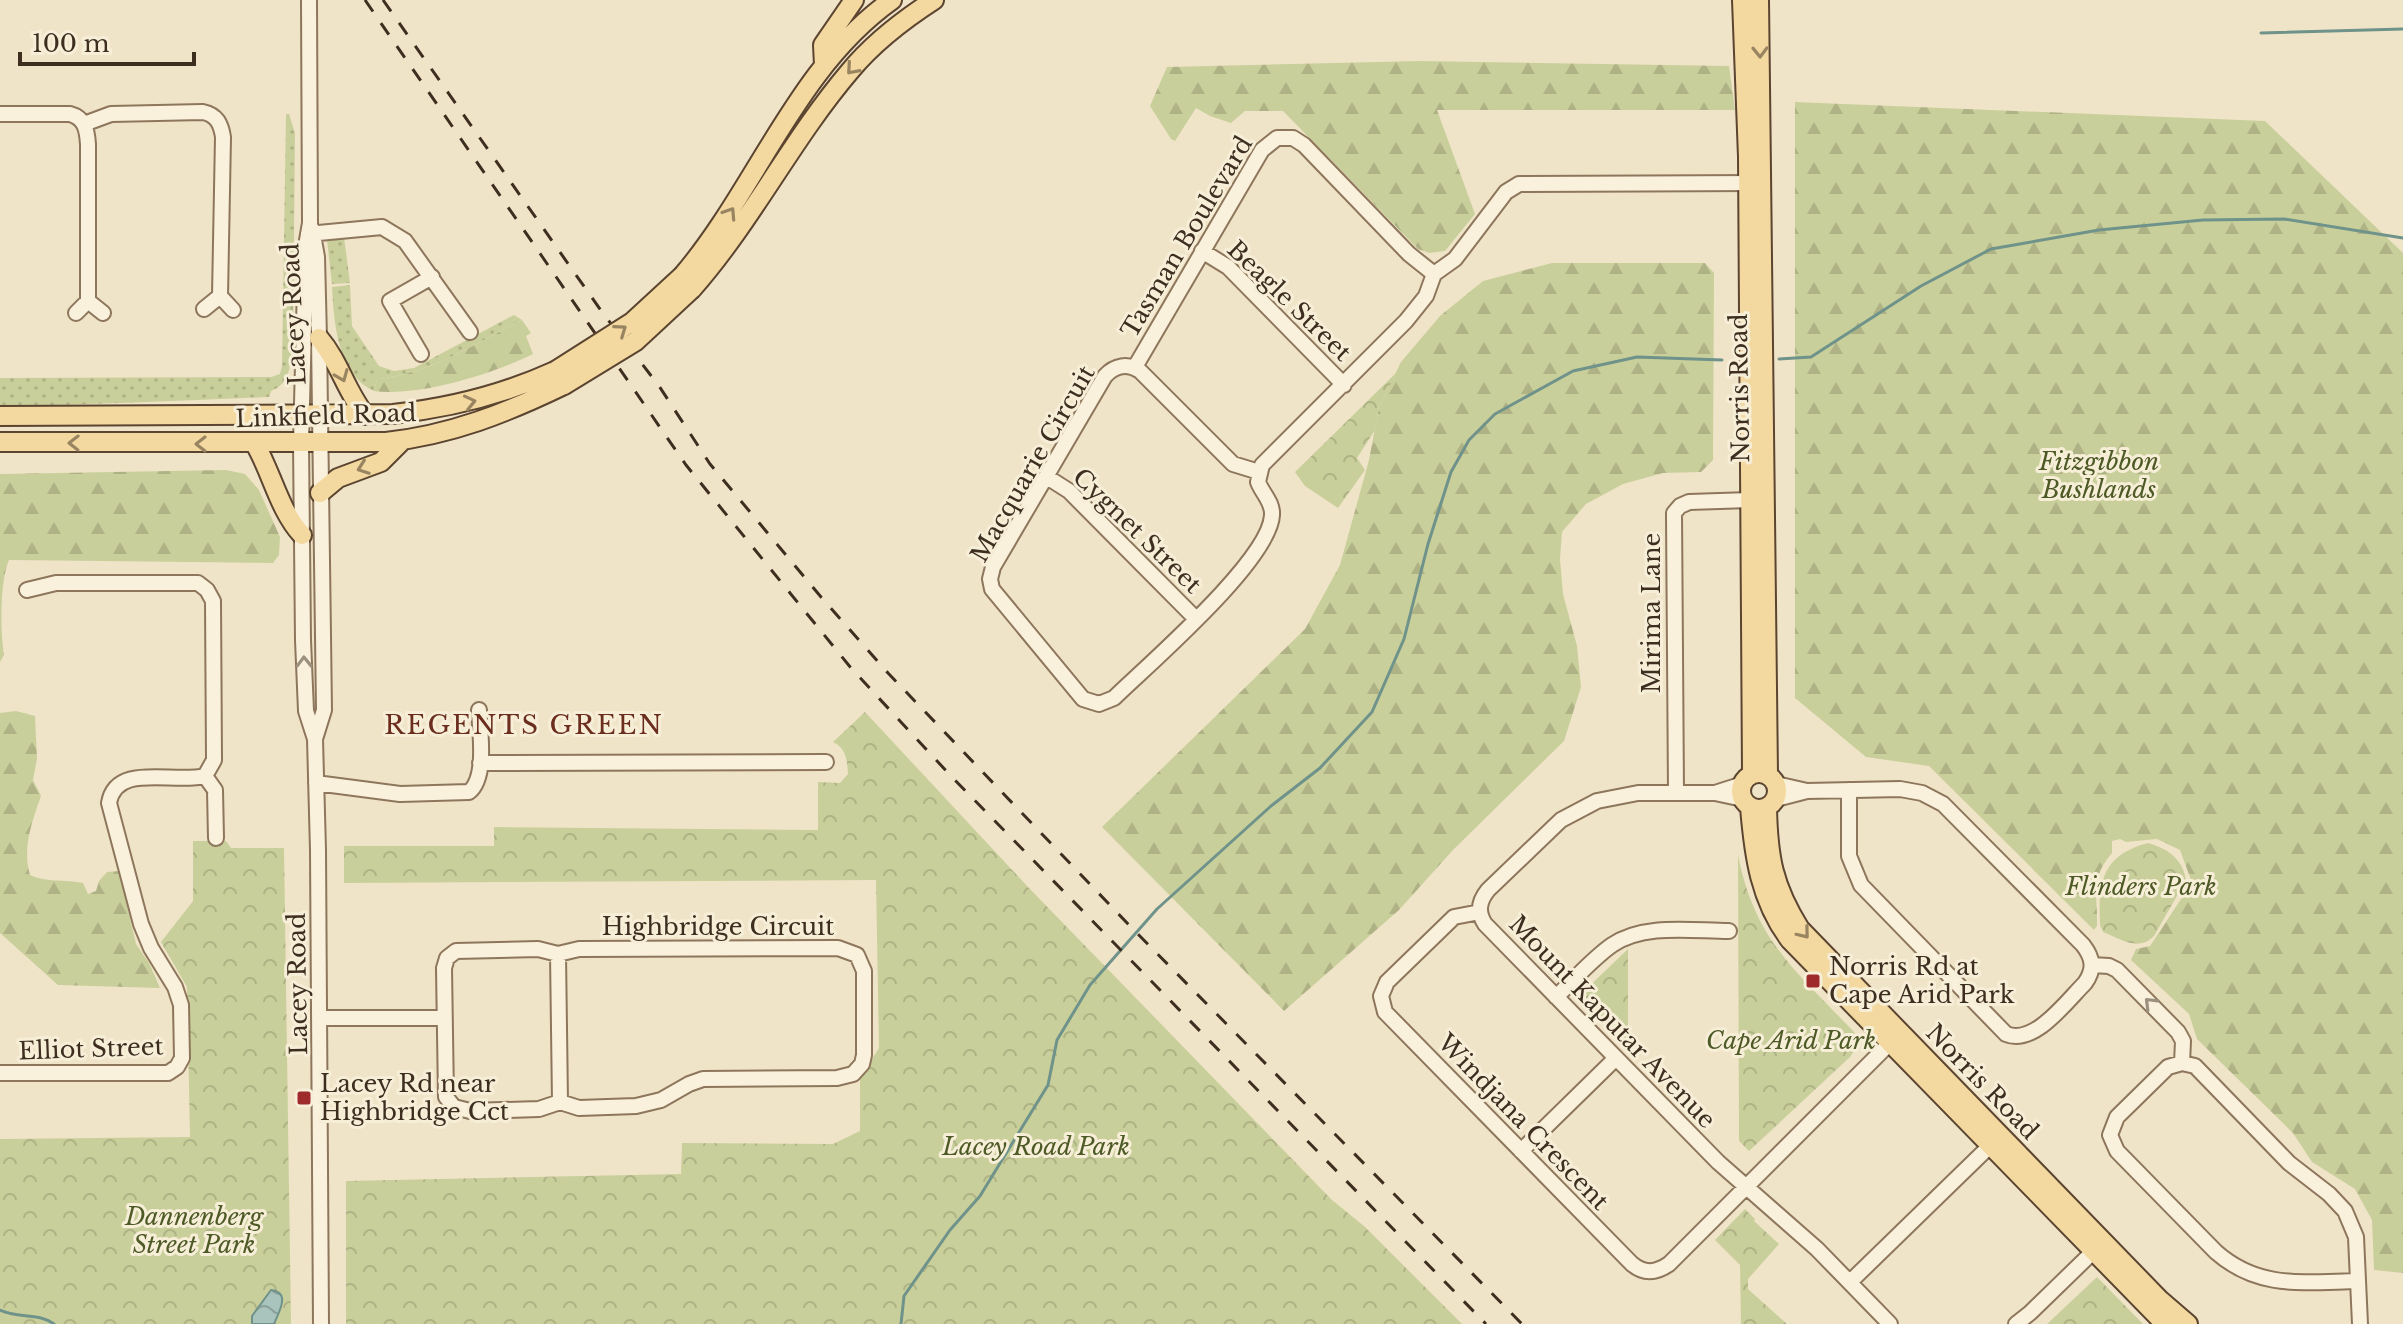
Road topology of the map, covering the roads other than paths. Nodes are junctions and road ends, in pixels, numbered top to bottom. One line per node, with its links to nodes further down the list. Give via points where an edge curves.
1 (309, 0): 12 (street, Lacey Road)
2 (854, 0): 8 (main road, via 823,45)
3 (892, 0): 8 (main road, Linkfield Road)
4 (934, 0): 7 (main road, Linkfield Road)
5 (1742, 0): 11 (main road, Norris Road)
6 (1759, 0): 11 (main road, Norris Road, one-way to 11)
7 (909, 6): 16 (main road, Linkfield Road, one-way to 16, via 839,84 728,245)
8 (824, 65): 16 (main road, Linkfield Road, one-way to 8)
9 (0, 114): 10 (street, via 70,114)
10 (84, 124): 17 (street, via 111,114 203,112 219,121); 18 (street)
11 (1755, 183): 14 (street, via 1519,184 1506,192 1455,259); 39 (main road, Norris Road); 50 (main road, Norris Road)
12 (310, 230): 15 (street, via 382,227 411,246); 24 (street, Lacey Road, via 317,257); 29 (street, Lacey Road)
13 (1202, 251): 14 (street, Tasman Boulevard, via 1263,149 1288,137 1304,145); 26 (street, Tasman Boulevard); 28 (street, Beagle Street, via 1228,267)
14 (1434, 274): 28 (street, via 1414,311)
15 (432, 277): 23 (street); 25 (street, via 390,301)
16 (687, 282): 27 (main road, Linkfield Road, bridge)
17 (220, 296): 19 (street); 20 (street)
18 (88, 301): 21 (street); 22 (street)
19 (204, 309)
20 (233, 310)
21 (76, 313)
22 (103, 313)
23 (470, 332)
24 (319, 338): 29 (street, Lacey Road); 30 (main road, one-way to 30)
25 (421, 354)
26 (1135, 367): 36 (street, Macquarie Circuit, via 1233,464); 37 (street, Macquarie Circuit, via 1119,366 1105,376)
27 (560, 378): 30 (main road, Linkfield Road, one-way to 27, via 466,403); 32 (main road, Linkfield Road, via 478,423)
28 (1344, 385): 36 (street)
29 (311, 415): 30 (main road, Linkfield Road); 31 (main road, Linkfield Road); 34 (street, Lacey Road)
30 (365, 415)
31 (0, 416)
32 (403, 440): 34 (main road, Linkfield Road); 38 (main road, one-way to 38, via 381,462 338,478)
33 (0, 442): 35 (main road, Linkfield Road, one-way to 33)
34 (310, 443): 35 (main road, Linkfield Road); 38 (street, Lacey Road); 40 (street, Lacey Road)
35 (255, 444): 40 (main road, via 289,521)
36 (1259, 472): 42 (street, Macquarie Circuit, via 1259,486 1272,510 1269,527 1240,575)
37 (1047, 477): 42 (street, Cygnet Street, via 1069,491); 42 (street, Macquarie Circuit, via 993,567 990,583 1083,699 1099,704 1114,698)
38 (320, 493): 44 (street, Lacey Road, via 324,710)
39 (1750, 500): 50 (main road, Norris Road); 51 (street, Mirima Lane, via 1689,502 1674,513)
40 (302, 535): 44 (street, Lacey Road, one-way to 40, via 306,711)
41 (27, 590): 47 (street, via 56,583 198,583 207,590 213,601 214,760)
42 (1196, 619)
43 (479, 710): 46 (street)
44 (315, 739): 48 (street, Lacey Road)
45 (826, 762): 46 (street)
46 (480, 763): 48 (street, via 478,785 464,794 387,794)
47 (205, 776): 52 (street, via 215,790); 63 (street, Elliot Street, via 128,778 111,791 109,803 141,924 181,1005 182,1058 177,1067 168,1073)
48 (316, 783): 58 (street, Lacey Road)
49 (1849, 790): 50 (street, Mount Kaputar Avenue); 56 (street, Mount Kaputar Avenue, via 1911,790 1943,804 2083,945); 56 (street, via 1849,856 1861,885 2006,1034 2033,1033 2085,983)
50 (1759, 791): 51 (street, Mount Kaputar Avenue); 60 (main road, Norris Road, via 1771,866 1788,909)
51 (1676, 793): 53 (street, Mount Kaputar Avenue, via 1615,796 1574,811 1488,890)
52 (216, 838)
53 (1480, 912): 57 (street, Mount Kaputar Avenue, via 1485,924); 66 (street, Windjana Crescent, via 1454,917 1387,982 1381,1000 1391,1019)
54 (1729, 931): 57 (street, via 1631,936 1609,948)
55 (558, 954): 59 (street, Highbridge Circuit, via 538,949 456,951 445,963); 64 (street); 64 (street, Highbridge Circuit, via 579,949 838,948 857,955 864,971 864,1055 853,1074 703,1079 645,1105 579,1108)
56 (2092, 965): 62 (street, one-way to 56, via 2178,1032 2117,970)
57 (1556, 997): 61 (street, Mount Kaputar Avenue)
58 (320, 1018): 59 (street); 72 (street, Lacey Road)
59 (444, 1018): 64 (street, Highbridge Circuit, via 444,1084 451,1105 470,1111 539,1109)
60 (1895, 1038): 65 (main road, Norris Road); 67 (street)
61 (1616, 1058): 66 (street); 67 (street, Mount Kaputar Avenue)
62 (2182, 1063): 69 (street, via 2198,1069 2301,1174 2338,1201 2354,1229); 69 (street, via 2168,1067 2117,1117 2110,1135 2117,1151 2216,1252 2243,1271 2275,1281)
63 (0, 1073)
64 (560, 1102)
65 (1995, 1140): 68 (main road, Norris Road); 70 (street)
66 (1521, 1151): 67 (street, Windjana Crescent, via 1632,1264 1648,1272 1669,1264)
67 (1744, 1186): 70 (street, Mount Kaputar Avenue)
68 (2098, 1246): 74 (street); 75 (main road, Norris Road); 76 (main road, Norris Road)
69 (2358, 1281): 71 (street)
70 (1850, 1282): 73 (street, Mount Kaputar Avenue)
71 (2358, 1322)
72 (321, 1324)
73 (1890, 1324)
74 (2016, 1324)
75 (2165, 1324)
76 (2188, 1324)

